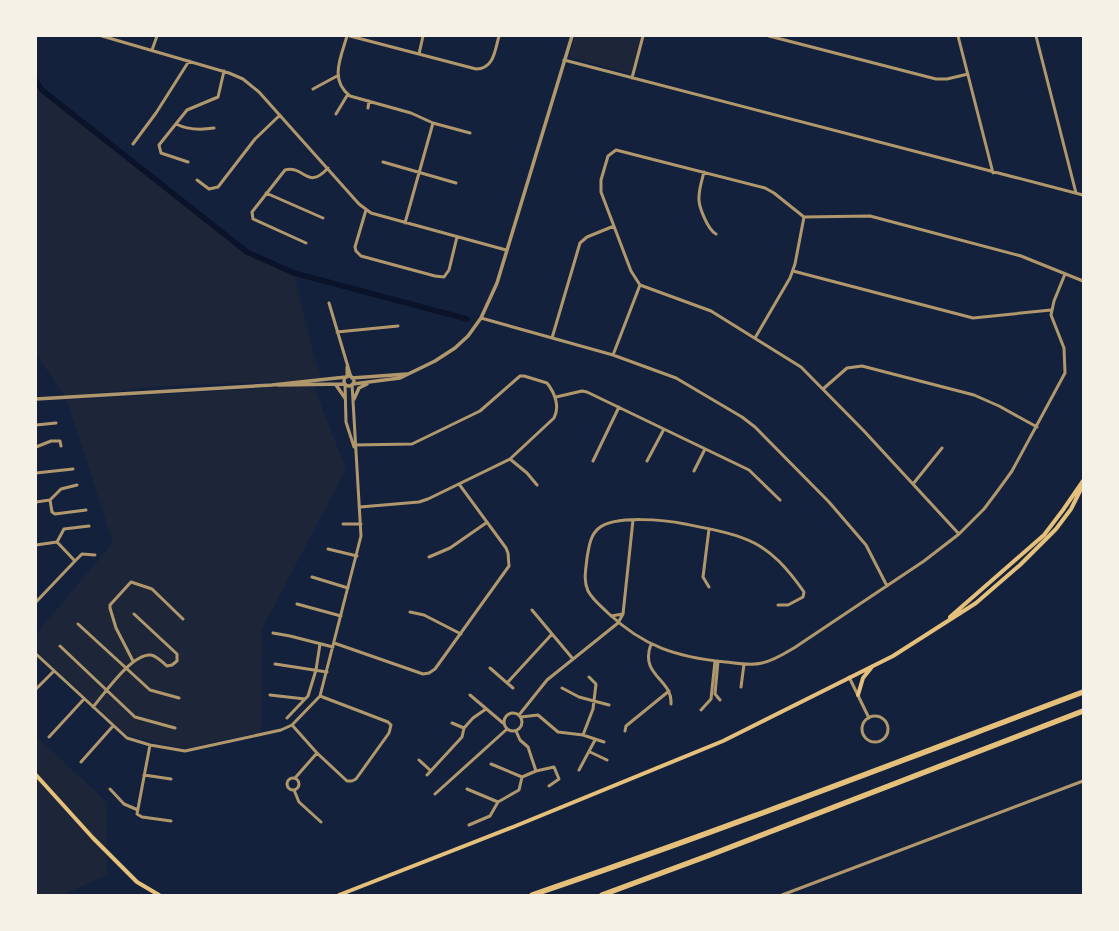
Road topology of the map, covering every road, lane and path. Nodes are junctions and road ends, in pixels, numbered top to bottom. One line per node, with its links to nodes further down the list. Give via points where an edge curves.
1 (102, 36): 12 (street)
2 (157, 36): 12 (street)
3 (347, 36): 18 (street)
4 (350, 36): 13 (street)
5 (423, 36): 13 (street)
6 (499, 36): 13 (street, via 494,57 482,69)
7 (572, 36): 14 (street)
8 (643, 36): 19 (street)
9 (769, 36): 17 (street, via 936,79)
10 (958, 36): 17 (street)
11 (1036, 36): 40 (street)
12 (152, 50): 15 (street)
13 (418, 54)
14 (564, 60): 19 (street); 50 (street)
15 (189, 61): 16 (street); 30 (street)
16 (224, 71): 25 (street, via 251,84); 27 (street, via 218,97 190,108)
17 (968, 74): 35 (street)
18 (337, 76): 20 (street); 21 (street)
19 (632, 78): 35 (street)
20 (313, 89)
21 (348, 94): 22 (street); 24 (street)
22 (369, 101): 23 (street); 26 (street)
23 (368, 108)
24 (336, 114)
25 (280, 115): 33 (street); 37 (street, via 261,133 218,187 209,189)
26 (433, 123): 29 (street); 36 (street)
27 (176, 124): 28 (street, via 202,130); 31 (street, via 161,142 159,151)
28 (214, 128)
29 (470, 133)
30 (133, 144)
31 (188, 162)
32 (383, 162): 36 (street)
33 (328, 168): 39 (street, via 320,177 314,178 285,170); 42 (street)
34 (704, 172): 43 (street, via 770,190); 46 (street, via 620,151 611,152 601,180 601,192); 47 (street, via 699,203 708,227)
35 (993, 172): 40 (street)
36 (419, 173): 38 (street); 45 (street)
37 (197, 180)
38 (456, 183)
39 (266, 193): 44 (street); 49 (street, via 251,217)
40 (1076, 193): 41 (street)
41 (1083, 195)
42 (366, 210): 45 (street); 48 (street, via 355,247 361,256 444,277)
43 (804, 217): 51 (street); 52 (street, via 870,216 1010,252)
44 (323, 218)
45 (406, 223): 48 (street)
46 (614, 226): 54 (street, via 631,271); 60 (street, via 587,237 580,243)
47 (716, 234)
48 (457, 237): 50 (street)
49 (306, 243)
50 (506, 250): 57 (street, via 494,292)
51 (793, 271): 56 (street, via 972,318); 61 (street)
52 (1066, 274): 53 (street); 56 (street)
53 (1083, 281)
54 (640, 285): 61 (street, via 710,311); 62 (street)
55 (329, 303): 59 (street)
56 (1051, 310): 81 (street, via 1052,320 1064,348 1066,370)
57 (481, 318): 60 (street); 64 (street, via 455,348)
58 (398, 326): 59 (street)
59 (337, 332): 63 (street)
60 (552, 338): 62 (street)
61 (755, 338): 72 (street, via 797,364)
62 (613, 355): 120 (street, via 676,378 742,417 755,428 829,502 870,549)
63 (347, 365): 65 (street); 66 (street)
64 (408, 374): 66 (street); 67 (street, via 395,379)
65 (346, 377): 66 (street); 68 (street); 70 (street)
66 (352, 377): 69 (street)
67 (370, 382): 69 (street); 76 (street, via 359,388)
68 (345, 384): 69 (street); 71 (street); 74 (street)
69 (352, 384): 76 (street)
70 (272, 385): 71 (street); 75 (street)
71 (336, 385): 74 (street)
72 (823, 389): 81 (street, via 847,368 862,366 974,395); 96 (street)
73 (556, 397): 78 (street, via 584,391); 83 (street, via 547,384 520,376 480,411 412,444); 88 (street, via 554,418)
74 (345, 398): 77 (street)
75 (36, 399)
76 (354, 401): 77 (street); 83 (street)
77 (345, 404): 83 (street, via 346,422)
78 (619, 407): 82 (street); 89 (street)
79 (56, 423): 80 (street)
80 (36, 425)
81 (1036, 427): 111 (street, via 1012,471 984,509)
82 (664, 429): 87 (street); 90 (street)
83 (355, 445): 103 (street)
84 (61, 446): 85 (street, via 60,441 51,441)
85 (36, 447)
86 (942, 448): 96 (street)
87 (705, 449): 92 (street); 101 (street, via 749,470)
88 (510, 458): 95 (street); 98 (street)
89 (593, 461)
90 (647, 461)
91 (73, 470): 93 (street)
92 (694, 471)
93 (36, 473)
94 (1083, 481): 133 (main road, via 1044,535)
95 (459, 484): 103 (street, via 419,502); 106 (street)
96 (913, 484): 111 (street)
97 (77, 485): 100 (street, via 62,489)
98 (537, 485)
99 (1083, 485): 133 (main road, via 1063,521 1038,548 976,602)
100 (50, 500): 102 (street); 104 (street, via 52,512 55,514)
101 (780, 500)
102 (36, 502)
103 (360, 507): 108 (street)
104 (86, 510)
105 (633, 520): 110 (street, via 671,521); 129 (street); 131 (street, via 604,525 598,528 590,539 586,584 592,598)
106 (486, 523): 117 (street, via 450,548); 137 (street, via 506,548 509,566)
107 (343, 524): 108 (street)
108 (361, 524): 116 (street)
109 (89, 526): 112 (street, via 64,529)
110 (709, 529): 121 (street, via 703,577); 125 (street, via 738,536 759,545 785,566 804,594 790,604)
111 (959, 534): 120 (street)
112 (57, 542): 113 (street); 118 (street)
113 (36, 545)
114 (328, 549): 116 (street)
115 (95, 555): 118 (street, via 84,554)
116 (357, 556): 122 (street)
117 (429, 557)
118 (75, 561): 123 (street)
119 (312, 577): 122 (street)
120 (886, 586): 149 (street, via 776,658 761,664)
121 (709, 587)
122 (348, 588): 130 (street)
123 (36, 602)
124 (297, 604): 130 (street)
125 (778, 606)
126 (532, 610): 138 (street)
127 (410, 612): 137 (street, via 424,615)
128 (134, 614): 146 (street, via 178,656 176,663 169,666 152,655 144,655)
129 (623, 614): 131 (street); 134 (street)
130 (341, 616): 139 (street)
131 (611, 616): 134 (street)
132 (183, 619): 146 (street, via 152,589 131,582 110,608 116,628)
133 (945, 622): 150 (main road, via 910,646)
134 (618, 623): 141 (street); 145 (street)
135 (78, 624): 152 (street)
136 (273, 633): 140 (street)
137 (461, 634): 139 (street, via 436,669 423,674)
138 (552, 634): 145 (street); 158 (street)
139 (334, 643): 143 (street)
140 (320, 644): 143 (street); 153 (street)
141 (651, 644): 147 (street, via 682,656); 164 (street, via 648,664)
142 (60, 646): 163 (street)
143 (333, 647): 155 (street)
144 (36, 654): 154 (street)
145 (573, 659): 181 (street, via 547,680)
146 (133, 661): 152 (street)
147 (716, 661): 149 (street); 173 (street, via 715,694); 179 (street, via 711,699)
148 (275, 664): 153 (street)
149 (744, 664): 159 (street)
150 (874, 665): 157 (main road); 168 (main road, via 863,678)
151 (490, 668): 158 (street)
152 (125, 669): 163 (street); 171 (street, via 152,691)
153 (316, 670): 155 (street); 172 (street)
154 (54, 671): 162 (street); 170 (street)
155 (327, 672): 169 (street)
156 (589, 677): 174 (street, via 596,683)
157 (849, 677): 168 (street); 225 (main road, via 723,741)
158 (508, 683): 160 (street)
159 (741, 687)
160 (513, 688)
161 (562, 688): 174 (street)
162 (36, 689)
163 (107, 691): 177 (street); 188 (street, via 136,718)
164 (668, 691): 175 (street); 192 (street, via 626,726)
165 (1083, 692): 226 (highway, via 789,804)
166 (270, 695): 172 (street)
167 (470, 695): 178 (street)
168 (858, 695): 183 (street)
169 (320, 696): 186 (street); 199 (street, via 388,722 391,728 381,745 352,781 347,781)
170 (84, 698): 177 (street); 194 (street)
171 (179, 698)
172 (305, 699): 182 (street)
173 (720, 700)
174 (593, 701): 176 (street); 193 (street)
175 (671, 704)
176 (609, 705)
177 (92, 707): 187 (street)
178 (486, 709): 185 (street); 189 (street, via 472,718)
179 (701, 710)
180 (1083, 711): 227 (highway)
181 (520, 716): 185 (street, via 510,713 505,717); 191 (street, via 522,724); 193 (street, via 538,715 558,732)
182 (287, 718)
183 (869, 718): 183 (street, via 879,717 886,723 887,733 881,740 871,741 863,735 863,725)
184 (452, 723): 189 (street)
185 (504, 723): 190 (street)
186 (292, 725): 197 (street, via 281,730 190,750); 199 (street)
187 (113, 726): 197 (street, via 127,738); 202 (street)
188 (175, 728)
189 (464, 728): 205 (street, via 462,737)
190 (507, 730): 191 (street); 218 (street)
191 (516, 731): 206 (street, via 528,748)
192 (625, 731)
193 (583, 735): 195 (street)
194 (49, 737)
195 (595, 740): 196 (street); 198 (street)
196 (604, 742)
197 (150, 745): 208 (street)
198 (590, 752): 201 (street); 204 (street)
199 (317, 753): 211 (street)
200 (419, 760): 205 (street)
201 (606, 760)
202 (80, 762)
203 (491, 764): 210 (street)
204 (579, 770)
205 (431, 771): 209 (street)
206 (536, 771): 210 (street); 214 (street, via 554,767 559,779)
207 (36, 775): 224 (main road, via 93,838 138,882)
208 (144, 775): 212 (street); 220 (street)
209 (427, 775)
210 (522, 777): 219 (street, via 518,791)
211 (295, 778): 217 (street, via 300,785); 217 (street, via 289,779 287,783 290,789)
212 (171, 779)
213 (1083, 781): 228 (street)
214 (549, 786)
215 (110, 789): 220 (street, via 124,804)
216 (467, 789): 219 (street)
217 (294, 790): 222 (street, via 299,802)
218 (436, 794)
219 (498, 802): 223 (street, via 491,815)
220 (138, 810): 221 (street, via 137,814 140,816)
221 (171, 822)
222 (321, 822)
223 (469, 825)
224 (159, 895)
225 (340, 895)
226 (532, 895)
227 (602, 895)
228 (782, 895)

